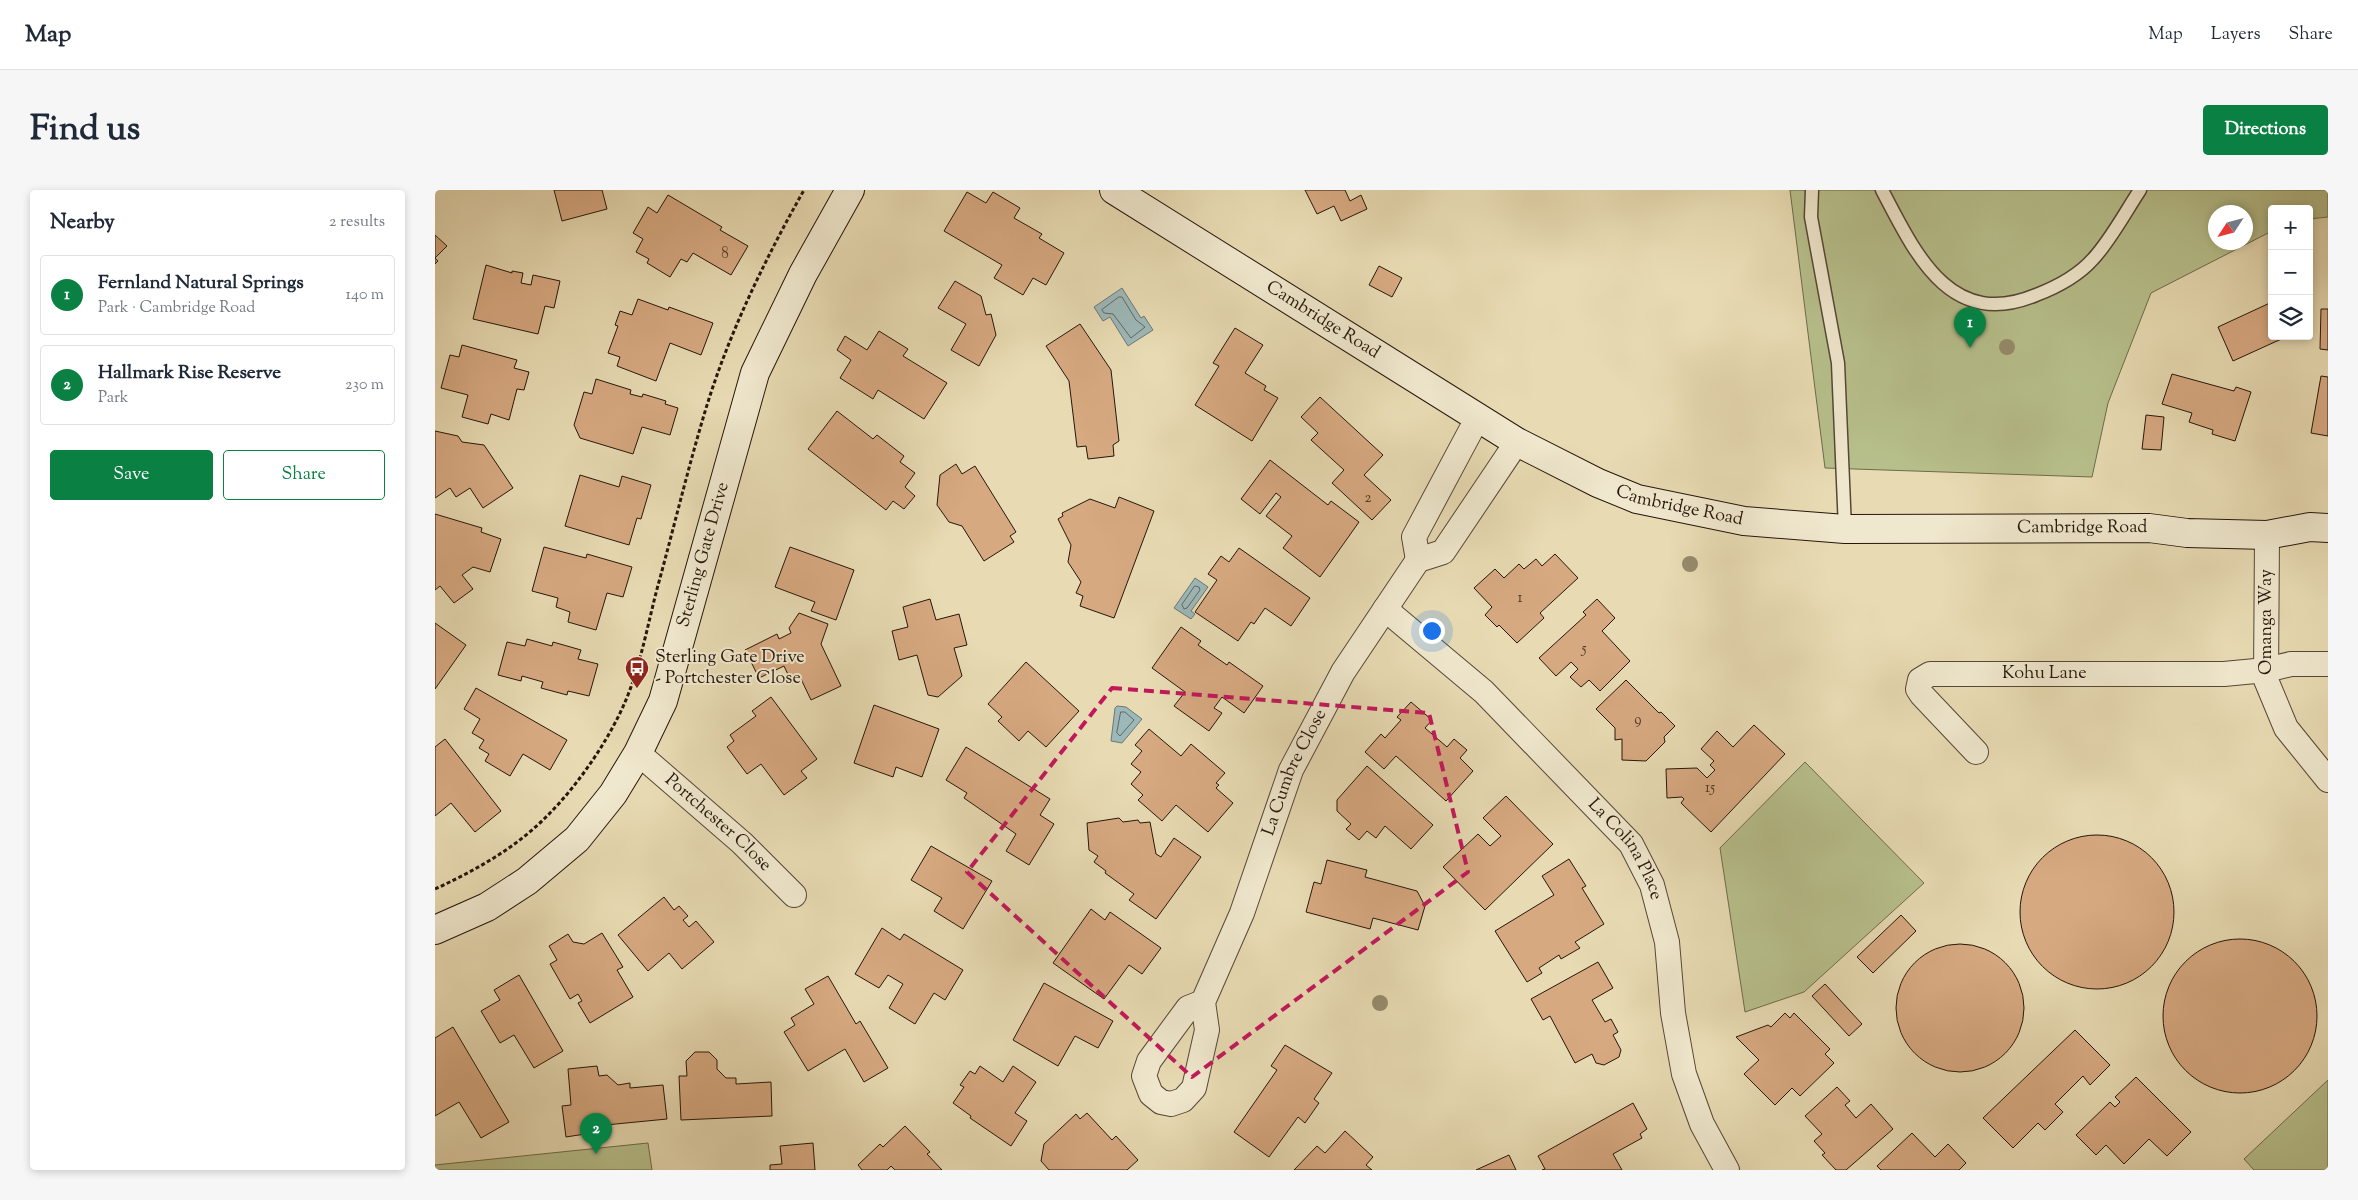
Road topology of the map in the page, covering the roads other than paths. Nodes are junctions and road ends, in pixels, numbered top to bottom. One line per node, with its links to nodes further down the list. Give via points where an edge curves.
1 (850, 190): 16 (main road, Sterling Gate Drive, via 803,274 755,373 663,701)
2 (1114, 190): 6 (main road, Cambridge Road)
3 (1812, 190): 9 (lane, via 1811,217 1838,363)
4 (1882, 190): 5 (lane, via 1913,249 1941,283 1978,303 2016,304 2064,284 2093,259)
5 (2140, 190)
6 (1478, 418): 7 (main road, Cambridge Road); 11 (street, via 1414,537)
7 (1517, 442): 9 (main road, Cambridge Road, via 1637,499 1745,521); 11 (street, via 1443,552)
8 (2328, 528): 10 (main road, Cambridge Road, via 2310,527)
9 (1845, 529): 10 (main road, Cambridge Road, via 2149,528 2187,533)
10 (2267, 535): 14 (street, Omanga Way)
11 (1418, 560): 12 (street, La Cumbre Close)
12 (1385, 609): 20 (street, La Cumbre Close, via 1343,672 1291,770 1242,913); 21 (street, La Colina Place, via 1484,692 1631,844 1652,885 1667,942 1673,1013 1684,1074 1702,1124)
13 (2328, 664): 14 (street, via 2291,664)
14 (2266, 670): 15 (street, Kohu Lane, via 2224,674 1930,674 1920,680 1918,689 1922,695); 17 (street, Omanga Way, via 2266,680 2286,728)
15 (1976, 752)
16 (638, 754): 18 (street, Portchester Close, via 743,843); 19 (main road, Sterling Gate Drive, via 613,794 577,839 527,881 487,907)
17 (2328, 780)
18 (794, 895)
19 (435, 930)
20 (1203, 1002)
21 (1727, 1170)

